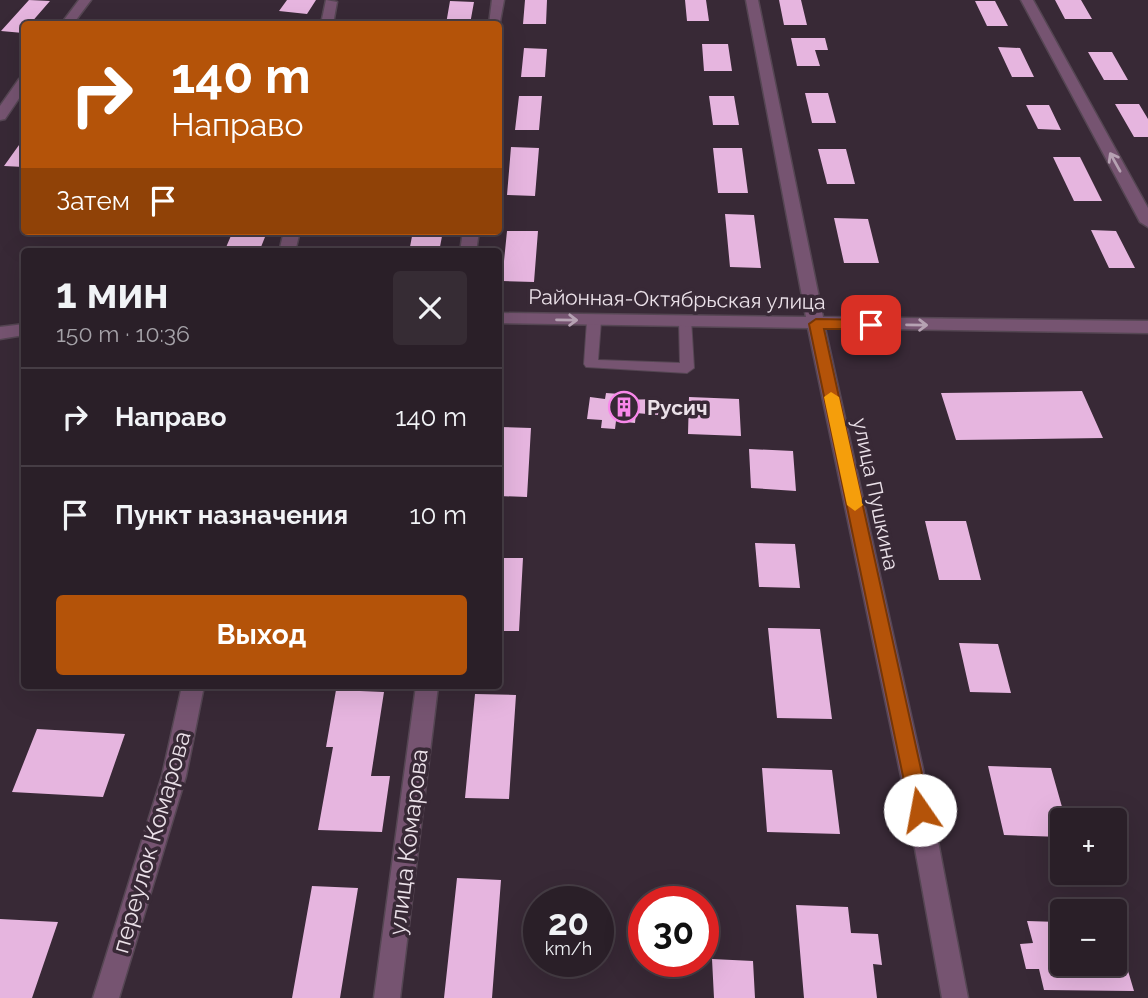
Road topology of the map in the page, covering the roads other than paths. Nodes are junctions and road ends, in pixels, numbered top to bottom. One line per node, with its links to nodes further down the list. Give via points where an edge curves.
1 (85, 0): 6 (street)
2 (498, 0): 8 (street)
3 (752, 0): 15 (street, улица Пушкина)
4 (1027, 0): 11 (street, one-way to 4)
5 (331, 2): 7 (street)
6 (69, 21)
7 (328, 21)
8 (495, 21)
9 (21, 86): 10 (street)
10 (0, 116)
11 (1148, 222)
12 (502, 318): 13 (street, Районная-Октябрьская улица, one-way to 13)
13 (594, 321): 14 (street, Районная-Октябрьская улица); 14 (lane, via 591,364 687,368)
14 (686, 322): 15 (street, Районная-Октябрьская улица)
15 (816, 324): 16 (street, Районная-Октябрьская улица, one-way to 16); 23 (street, улица Пушкина, via 920,810)
16 (1148, 327)
17 (21, 330): 18 (street)
18 (0, 334)
19 (193, 689): 21 (street, переулок Комарова, via 174,776)
20 (427, 689): 22 (street, улица Комарова)
21 (106, 998)
22 (387, 998)
23 (955, 998)

